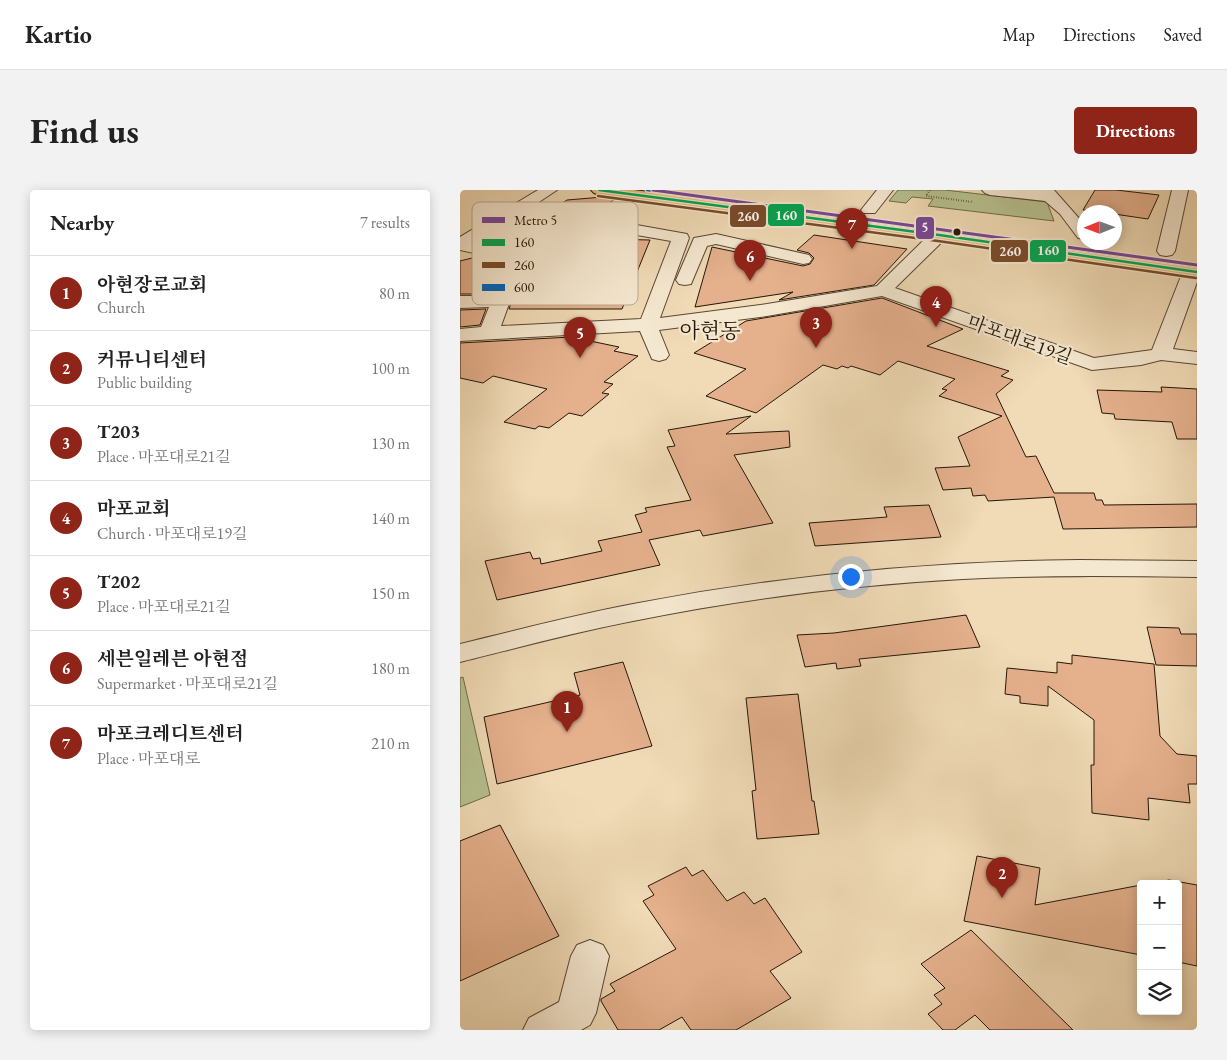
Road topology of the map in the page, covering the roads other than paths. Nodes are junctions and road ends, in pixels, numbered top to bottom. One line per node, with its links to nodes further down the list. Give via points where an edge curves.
1 (548, 190): 9 (street)
2 (599, 190): 13 (main road)
3 (726, 190): 10 (main road)
4 (885, 190): 10 (street)
5 (990, 190): 6 (street)
6 (1048, 193): 11 (street)
7 (1179, 194): 8 (street); 18 (street)
8 (1197, 200)
9 (529, 202)
10 (869, 210): 15 (main road)
11 (1077, 225)
12 (638, 230): 23 (street, via 681,238)
13 (939, 235): 20 (main road); 21 (street)
14 (472, 238): 17 (street)
15 (1077, 239)
16 (1122, 244): 18 (main road)
17 (460, 245)
18 (1166, 251): 20 (main road)
19 (803, 259): 23 (street, via 716,239 700,242 685,279)
20 (1195, 266): 26 (street)
21 (883, 290): 23 (street, via 767,310); 26 (street, 마포대로19길, via 1092,364)
22 (499, 305): 24 (street)
23 (654, 324): 24 (street); 27 (street)
24 (489, 332): 25 (street)
25 (460, 335)
26 (1161, 354): 28 (street, 마포대로19길)
27 (659, 355)
28 (1197, 358)
29 (1197, 569): 30 (street, via 968,571 776,589 632,612)
30 (460, 653)
31 (590, 956): 32 (street, via 576,1013)
32 (543, 1030)

